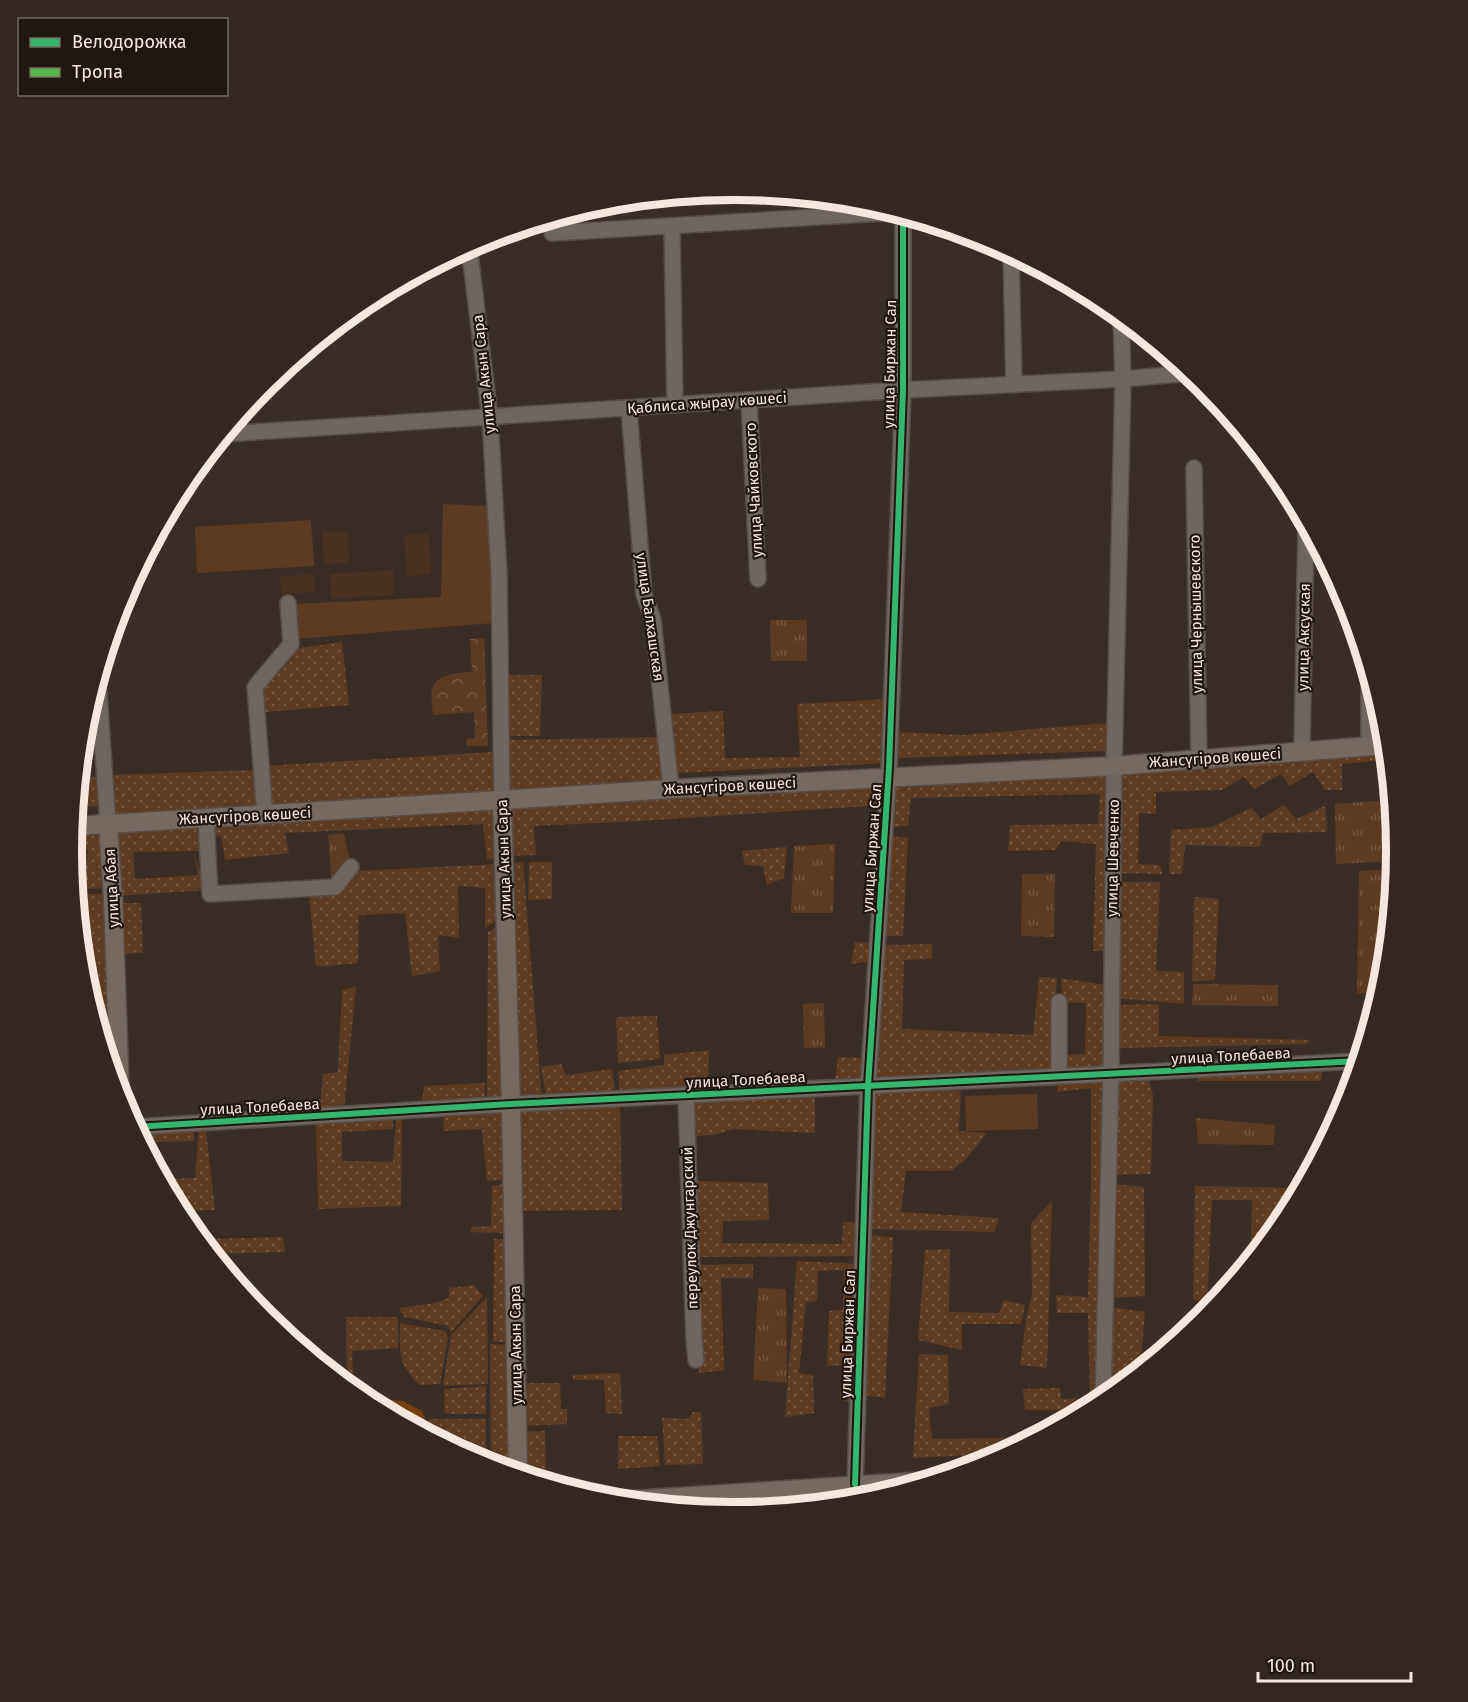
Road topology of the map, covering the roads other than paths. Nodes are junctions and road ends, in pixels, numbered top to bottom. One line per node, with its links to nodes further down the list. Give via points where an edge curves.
1 (872, 215): 3 (street)
2 (901, 222): 11 (street, улица Биржан Сал)
3 (672, 226): 4 (street); 13 (street)
4 (552, 233)
5 (470, 256): 15 (street, улица Акын Сара)
6 (1011, 262): 10 (street)
7 (1121, 327): 9 (street, улица Шевченко)
8 (1178, 374): 9 (street, Қаблиса жырау көшесі)
9 (1123, 379): 10 (street, Қаблиса жырау көшесі); 25 (street, улица Шевченко)
10 (1014, 385): 11 (street, Қаблиса жырау көшесі)
11 (903, 390): 12 (street, Қаблиса жырау көшесі); 26 (street, улица Биржан Сал)
12 (749, 400): 13 (street, Қаблиса жырау көшесі); 19 (street, улица Чайковского)
13 (675, 405): 14 (street, Қаблиса жырау көшесі)
14 (629, 409): 15 (street, Қаблиса жырау көшесі); 27 (street, улица Балхашская, via 644,594 652,620)
15 (490, 417): 16 (street, Қаблиса жырау көшесі); 28 (street, улица Акын Сара, via 499,574)
16 (234, 433)
17 (1194, 468): 24 (street, улица Чернышевского)
18 (1306, 540): 23 (street, улица Аксуская)
19 (758, 579)
20 (288, 603): 29 (street, via 291,644 255,687)
21 (100, 704): 31 (street, улица Абая)
22 (1377, 746): 23 (main road, Жансүгіров көшесі)
23 (1302, 751): 24 (main road, Жансүгіров көшесі)
24 (1199, 759): 25 (main road, Жансүгіров көшесі)
25 (1114, 766): 26 (main road, Жансүгіров көшесі); 37 (street, улица Шевченко)
26 (888, 778): 27 (main road, Жансүгіров көшесі); 39 (street, улица Биржан Сал)
27 (671, 789): 28 (main road, Жансүгіров көшесі)
28 (502, 801): 29 (main road, Жансүгіров көшесі); 41 (main road, улица Акын Сара)
29 (265, 815): 30 (main road, Жансүгіров көшесі)
30 (206, 818): 31 (main road, Жансүгіров көшесі); 33 (street, via 210,894 335,887)
31 (108, 824): 32 (main road, Жансүгіров көшесі); 36 (main road, улица Абая)
32 (83, 826)
33 (351, 867)
34 (1059, 1002): 38 (street)
35 (1350, 1061): 37 (street, улица Толебаева)
36 (119, 1065)
37 (1111, 1074): 38 (street, улица Толебаева); 44 (street, улица Шевченко)
38 (1059, 1076): 39 (street, улица Толебаева)
39 (868, 1086): 40 (street, улица Толебаева); 47 (street, улица Биржан Сал)
40 (686, 1095): 41 (street, улица Толебаева); 43 (street, переулок Джунгарский)
41 (511, 1104): 42 (street, улица Толебаева); 45 (main road, улица Акын Сара)
42 (144, 1125)
43 (696, 1360)
44 (1103, 1388)
45 (518, 1465)
46 (893, 1482): 47 (main road)
47 (855, 1484): 48 (main road)
48 (659, 1498)

